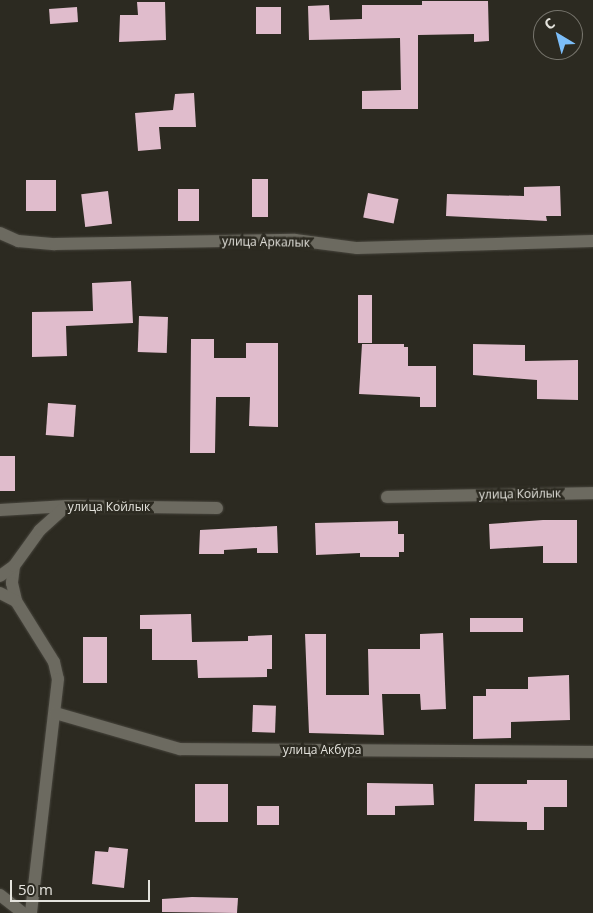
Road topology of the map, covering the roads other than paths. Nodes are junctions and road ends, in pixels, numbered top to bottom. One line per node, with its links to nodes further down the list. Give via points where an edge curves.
1 (0, 233): 2 (street, улица Аркалык, via 18,241 55,244 296,240 357,248)
2 (593, 241)
3 (593, 493): 4 (street, улица Койлык)
4 (386, 498)
5 (68, 506): 6 (street, улица Койлык); 7 (street, улица Койлык); 8 (street, via 40,530)
6 (218, 508)
7 (0, 510)
8 (14, 566): 9 (street); 11 (street, via 12,584)
9 (0, 576)
10 (0, 593): 11 (street)
11 (16, 602): 12 (street, via 54,662 58,679)
12 (55, 713): 13 (street, улица Акбура, via 180,749); 16 (street, via 40,811)
13 (593, 752)
14 (0, 895): 15 (street)
15 (23, 913)
16 (31, 913)

